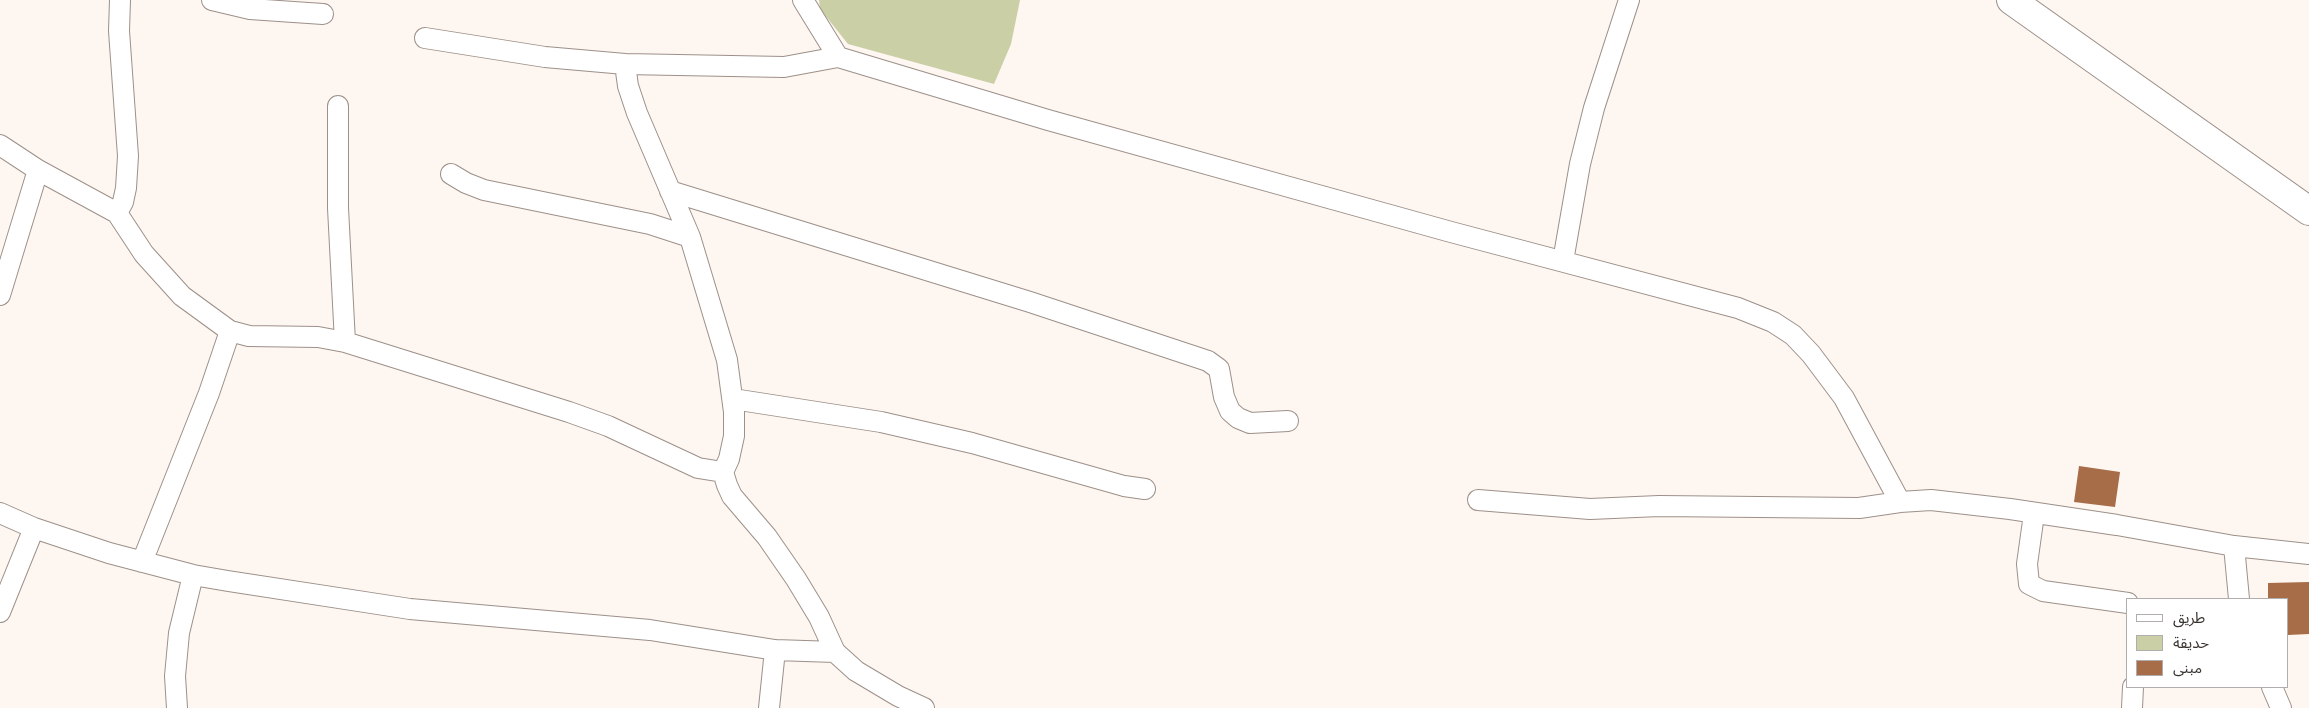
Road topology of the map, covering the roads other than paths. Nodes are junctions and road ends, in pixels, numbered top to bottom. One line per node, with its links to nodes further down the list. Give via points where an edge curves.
1 (120, 0): 16 (street, via 119,31 128,156 126,188)
2 (212, 0): 6 (street, via 250,9)
3 (803, 0): 8 (street)
4 (1629, 0): 18 (street, via 1590,127)
5 (2011, 0): 15 (main road)
6 (323, 14)
7 (425, 38): 9 (street, via 545,57)
8 (838, 57): 9 (street, via 784,67); 18 (street, via 1048,120)
9 (625, 64): 14 (street, via 637,113)
10 (338, 106): 21 (street, via 337,185)
11 (0, 144): 12 (street)
12 (38, 170): 16 (street); 19 (street)
13 (451, 174): 17 (street, via 484,190 650,224)
14 (670, 192): 17 (street); 23 (street, via 1030,302 1208,361 1219,369 1227,404 1238,418 1250,423)
15 (2309, 211)
16 (117, 213): 20 (street, via 144,254 182,296)
17 (690, 237): 22 (street, via 716,319)
18 (1562, 261): 27 (street, via 1738,308 1793,335 1844,398)
19 (0, 295)
20 (230, 331): 21 (street, via 249,336 318,337); 33 (street)
21 (345, 342): 24 (street, via 569,412 608,426 698,468)
22 (733, 398): 24 (street, via 734,436); 25 (street, via 881,422)
23 (1288, 421)
24 (723, 472): 39 (street, via 732,496 767,537 808,598)
25 (1145, 489)
26 (1478, 500): 27 (street, via 1590,509 1658,506 1859,508)
27 (1900, 502): 29 (street, via 1932,500)
28 (0, 513): 30 (street)
29 (2034, 514): 31 (street, via 2117,524); 36 (street, via 2027,564 2029,584 2043,592)
30 (34, 528): 33 (street); 37 (street)
31 (2234, 546): 32 (street); 35 (street)
32 (2309, 554)
33 (142, 562): 34 (street)
34 (194, 575): 38 (street, via 410,609 650,630); 42 (street, via 179,633)
35 (2239, 598)
36 (2126, 603)
37 (0, 612)
38 (775, 650): 39 (street); 43 (street)
39 (835, 652): 44 (street, via 856,671)
40 (2133, 688): 45 (street)
41 (2272, 688): 46 (street)
42 (177, 708)
43 (770, 708)
44 (924, 708)
45 (2132, 708)
46 (2281, 708)

